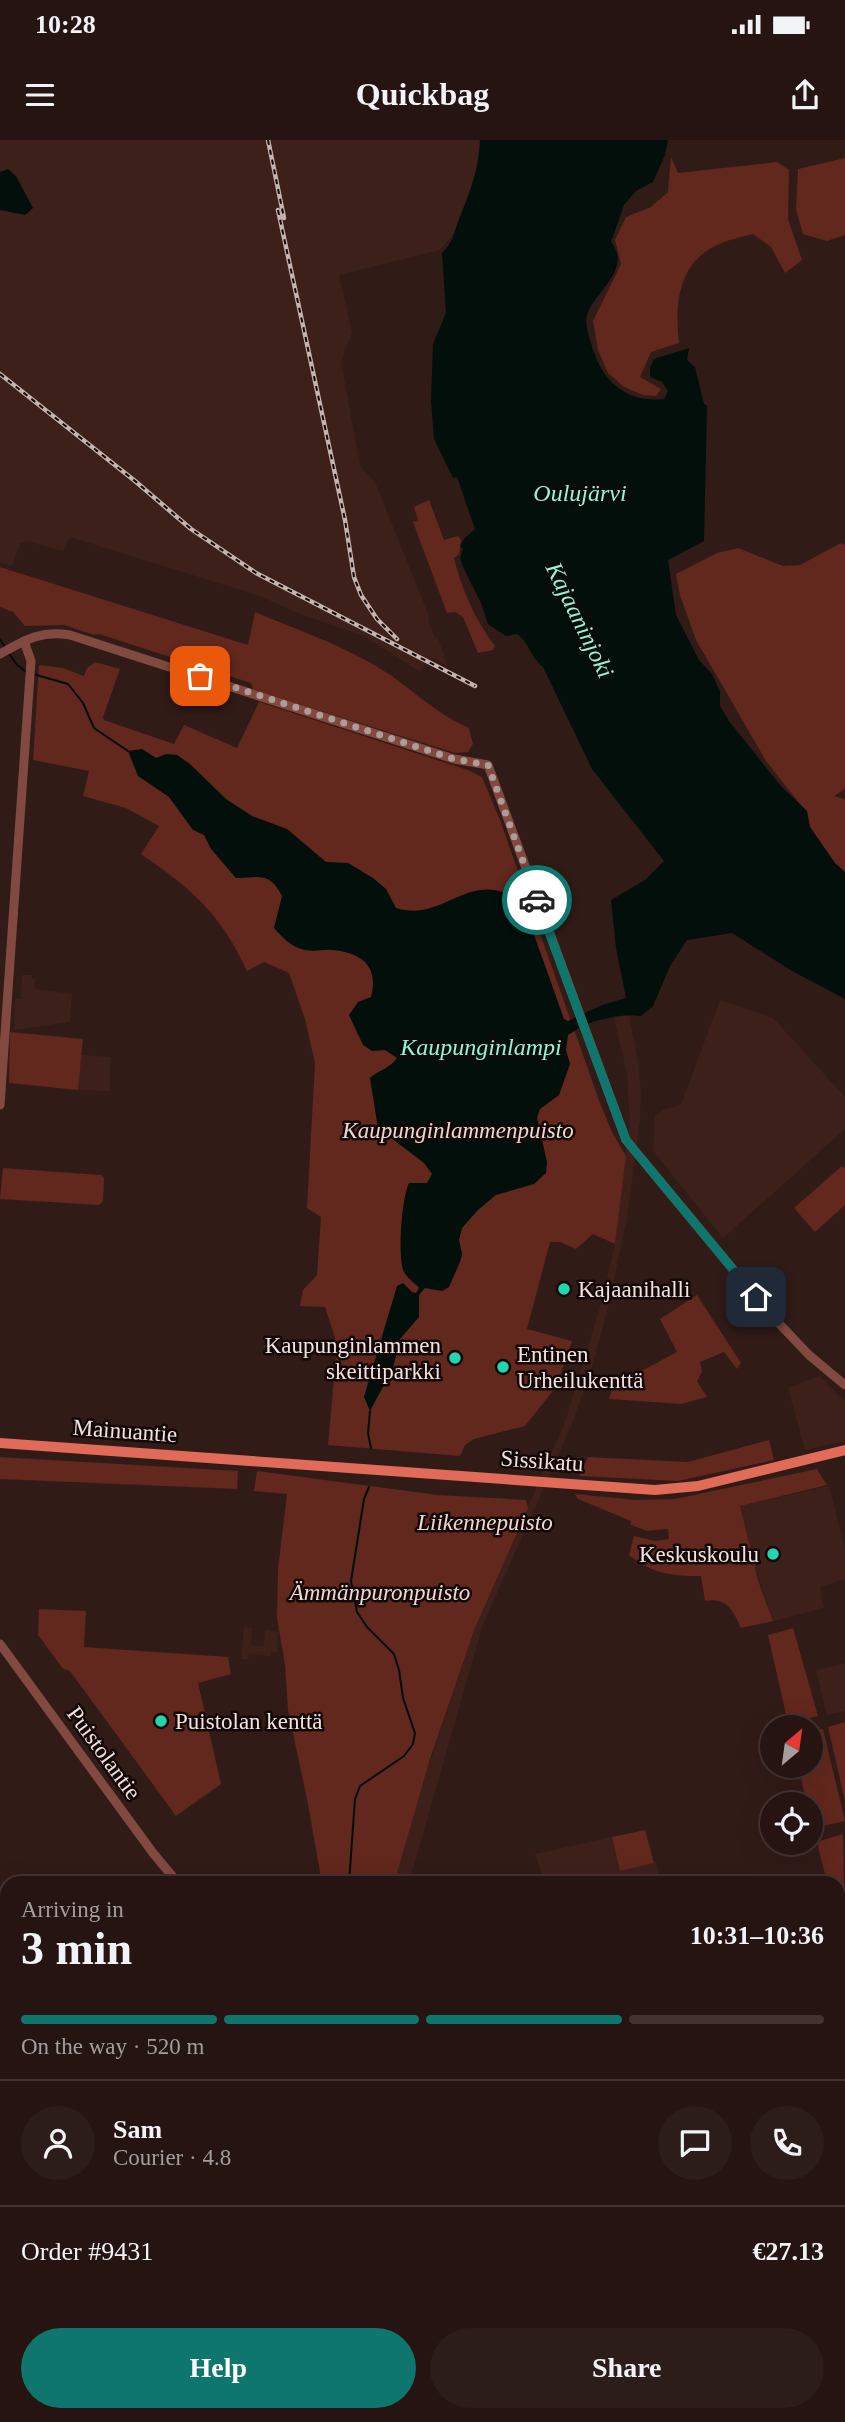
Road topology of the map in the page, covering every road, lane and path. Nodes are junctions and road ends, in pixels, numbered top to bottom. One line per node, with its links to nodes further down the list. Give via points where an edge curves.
1 (23, 641): 2 (street); 3 (street, via 32,661); 4 (street, via 52,632 69,635 454,759 488,765 626,1140 769,1313)
2 (0, 654)
3 (0, 1105)
4 (845, 1385)
5 (0, 1443): 9 (main road, Mainuantie)
6 (845, 1450): 7 (main road, Sissikatu)
7 (830, 1455): 8 (main road, Sissikatu); 9 (main road, Sissikatu, via 698,1486 655,1490)
8 (845, 1459)
9 (247, 1461)
10 (0, 1644): 11 (street, Puistolantie)
11 (172, 1876)

